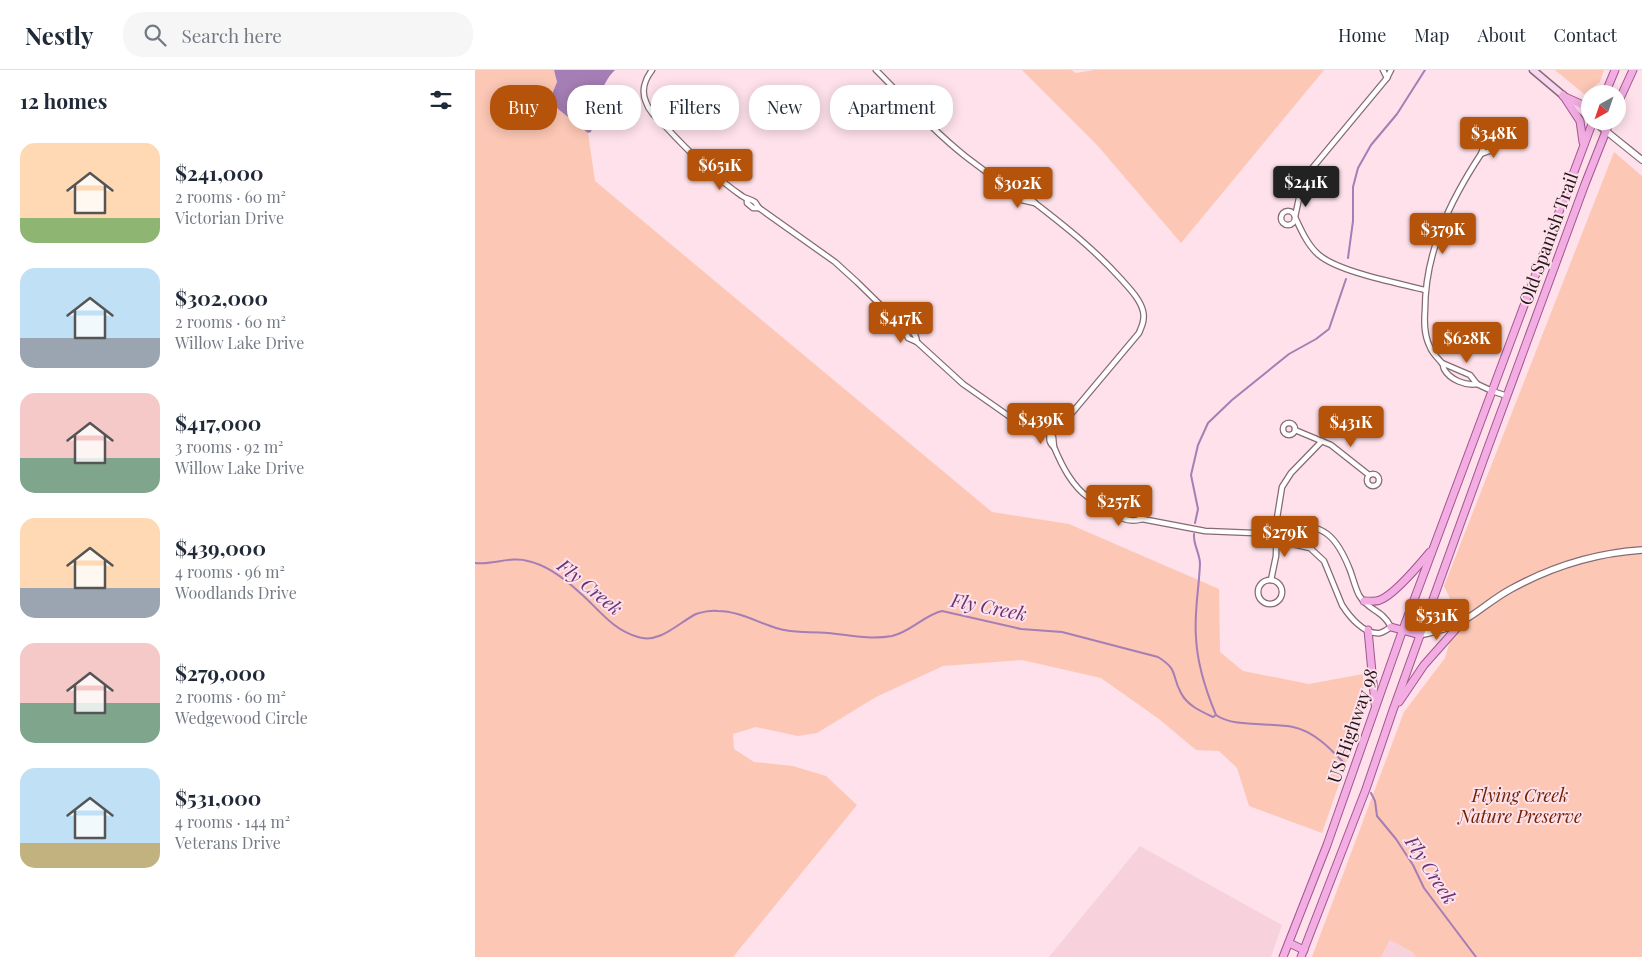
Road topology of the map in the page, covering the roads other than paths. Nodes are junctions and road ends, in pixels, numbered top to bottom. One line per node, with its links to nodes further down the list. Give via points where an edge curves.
1 (652, 70): 25 (street, via 643,90 646,103 704,166 835,262 905,329 908,338 917,342 963,384 1026,428 1037,433)
2 (876, 70): 25 (street, via 944,139 1017,192 1022,200 1035,203 1078,237 1138,300 1143,312 1143,325 1132,342 1066,420)
3 (1383, 70): 8 (street)
4 (1391, 70): 8 (street)
5 (1533, 70): 11 (main road)
6 (1615, 70): 9 (main road)
7 (1633, 70): 10 (main road)
8 (1387, 78): 19 (street, via 1309,172 1302,184 1295,217 1320,256 1341,267)
9 (1609, 85)
10 (1626, 86)
11 (1563, 95): 12 (main road); 13 (main road); 16 (main road, via 1580,121)
12 (1581, 104)
13 (1581, 110)
14 (1589, 130): 16 (main road, Old Spanish Trail)
15 (1606, 131): 18 (street); 23 (main road, Old Spanish Trail)
16 (1583, 144): 22 (main road, Old Spanish Trail)
17 (1481, 154): 19 (street, via 1444,220 1429,264)
18 (1642, 160)
19 (1425, 290): 20 (street, via 1424,329 1430,348)
20 (1442, 364): 21 (street, via 1470,375); 21 (street, via 1445,371 1458,381)
21 (1477, 384): 22 (street)
22 (1492, 391): 23 (street); 31 (main road, US Highway 98)
23 (1507, 396): 35 (main road, US Highway 98)
24 (1295, 430): 26 (street)
25 (1049, 433): 28 (street, via 1051,445 1068,475 1088,498)
26 (1322, 441): 27 (street); 30 (street, via 1284,482 1279,498)
27 (1369, 475)
28 (1103, 506): 29 (street, via 1138,514); 29 (street, via 1117,517)
29 (1142, 519): 30 (street, via 1205,531)
30 (1277, 534): 33 (street); 34 (street, via 1288,524 1298,524 1317,528 1332,537 1340,546); 39 (street, via 1288,543 1309,548 1320,555 1346,611)
31 (1433, 548): 34 (main road, via 1382,599); 40 (main road, US Highway 98)
32 (1642, 550): 36 (street, via 1602,555 1541,574 1510,589)
33 (1271, 580): 33 (street, via 1259,588 1260,600 1267,604 1275,604 1282,594 1281,587)
34 (1364, 601): 37 (street, via 1385,616)
35 (1430, 610): 38 (street, via 1441,624); 41 (main road, US Highway 98)
36 (1463, 621): 38 (street); 43 (main road, via 1424,664)
37 (1391, 627): 39 (street, via 1380,633); 40 (main road)
38 (1448, 627): 41 (street)
39 (1368, 630): 42 (main road)
40 (1403, 632): 41 (main road); 42 (main road, US Highway 98)
41 (1419, 635): 43 (main road, US Highway 98)
42 (1375, 708): 44 (main road, US Highway 98, via 1331,836)
43 (1393, 710): 45 (main road, US Highway 98)
44 (1289, 943): 45 (main road); 46 (main road, US Highway 98)
45 (1303, 953)
46 (1283, 957)

